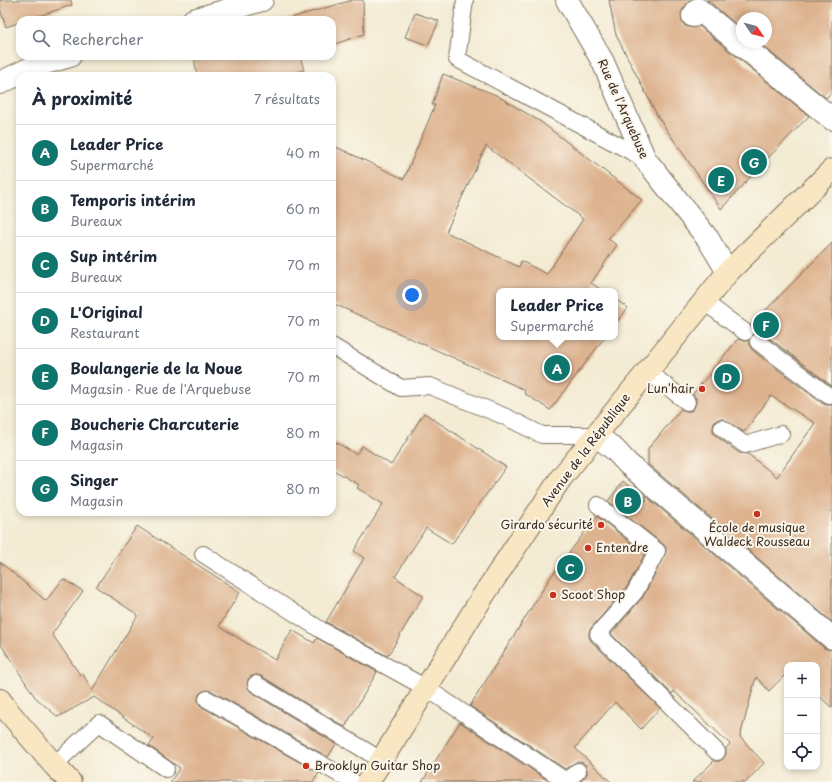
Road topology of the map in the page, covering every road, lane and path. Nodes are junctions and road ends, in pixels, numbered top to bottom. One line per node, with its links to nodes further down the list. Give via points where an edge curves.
1 (262, 0): 4 (street)
2 (465, 0): 11 (lane, via 457,59)
3 (569, 1): 11 (street, Rue de l'Arquebuse, via 603,62)
4 (207, 16)
5 (693, 16): 10 (street, via 698,9)
6 (56, 60): 7 (street)
7 (23, 72)
8 (16, 75): 9 (street)
9 (0, 83)
10 (832, 119)
11 (645, 159): 13 (street, Rue de l'Arquebuse, via 708,239)
12 (832, 170): 13 (main road, Avenue de la République)
13 (728, 272): 14 (main road, Avenue de la République)
14 (703, 301): 15 (lane); 18 (main road, Avenue de la République)
15 (745, 332)
16 (758, 342): 19 (lane)
17 (336, 348): 23 (lane, via 401,388 430,386 506,417 542,435)
18 (647, 371): 20 (lane); 23 (main road, Avenue de la République)
19 (828, 396)
20 (687, 402)
21 (722, 428): 22 (lane, via 745,445)
22 (781, 434)
23 (596, 435): 26 (street); 28 (main road, Avenue de la République, via 561,478)
24 (598, 505): 31 (lane, via 657,551 635,592 598,634)
25 (203, 554): 28 (lane, via 321,630)
26 (832, 638)
27 (256, 684): 32 (lane)
28 (426, 688): 32 (main road, Avenue de la République); 35 (lane, via 566,781)
29 (206, 699): 37 (lane)
30 (0, 700): 33 (main road)
31 (717, 752)
32 (381, 760): 38 (main road, Avenue de la République)
33 (54, 765): 34 (lane, via 99,723); 36 (main road)
34 (166, 769)
35 (578, 771)
36 (70, 782)
37 (353, 782)
38 (368, 782)

